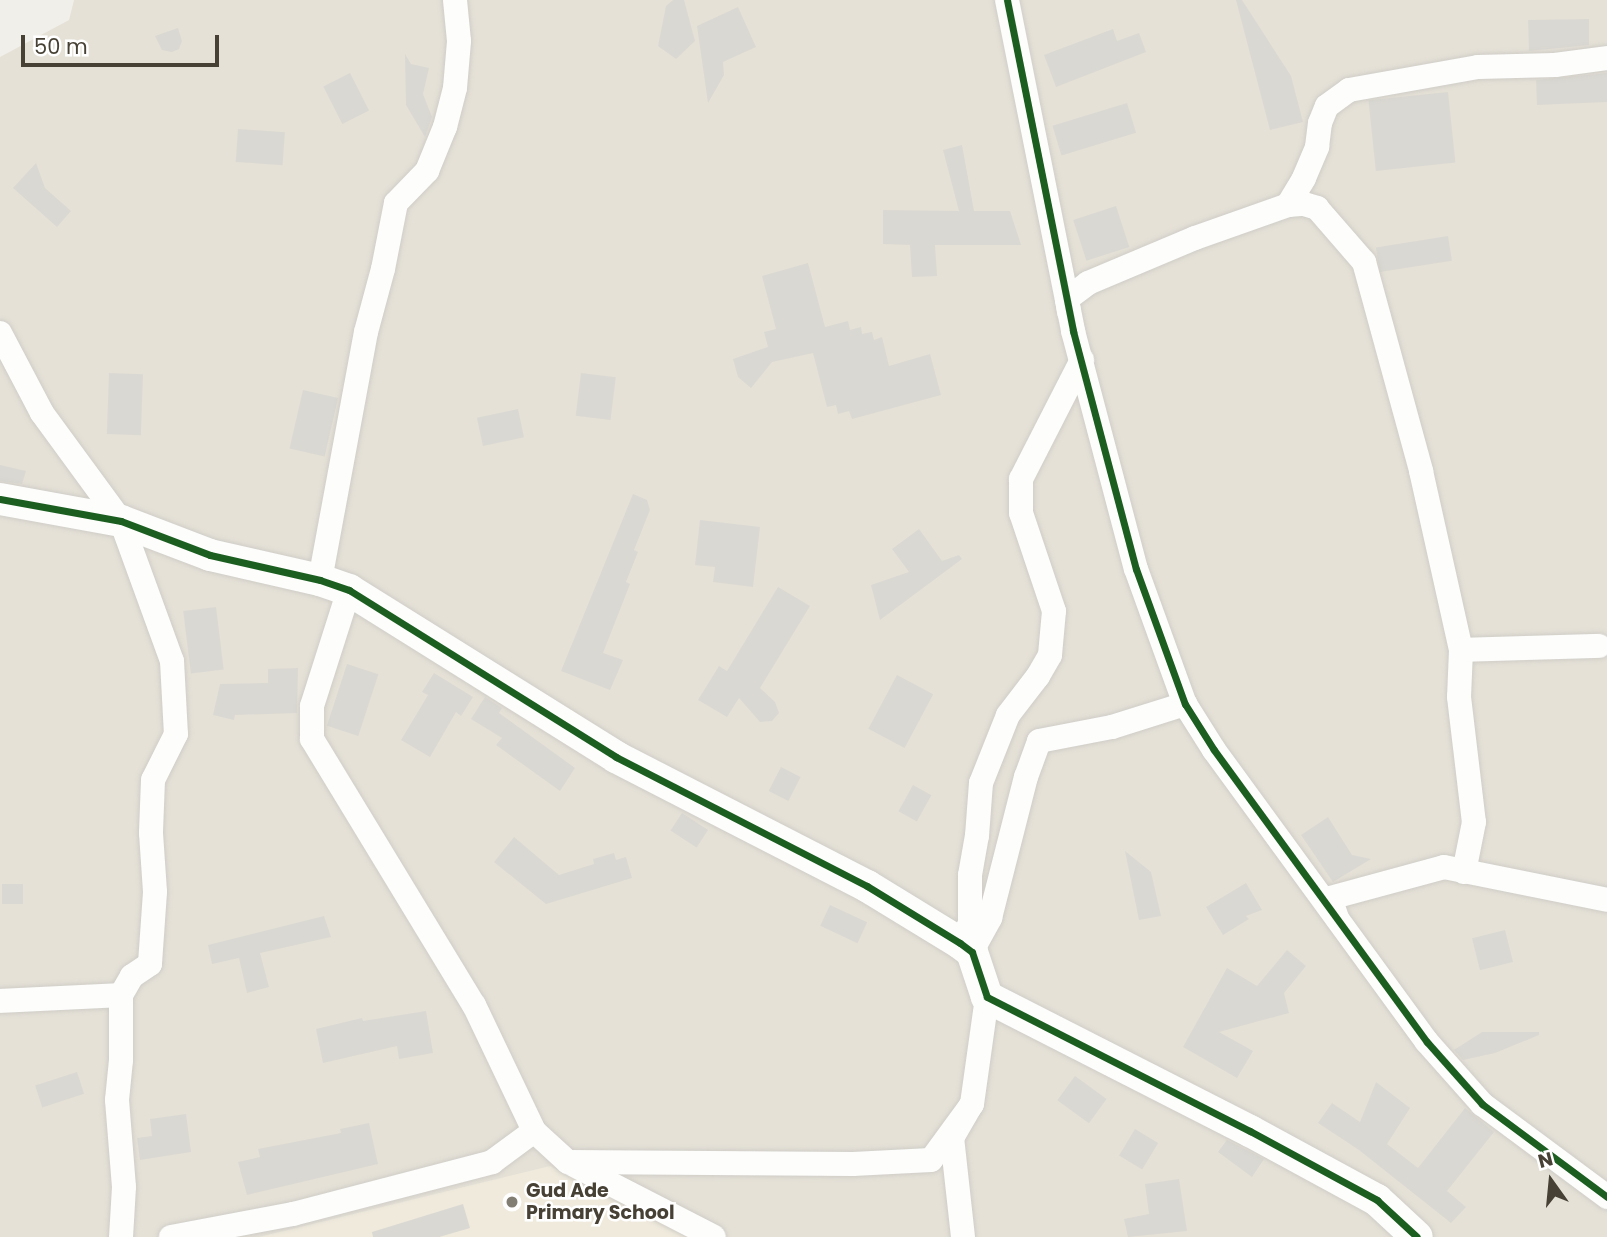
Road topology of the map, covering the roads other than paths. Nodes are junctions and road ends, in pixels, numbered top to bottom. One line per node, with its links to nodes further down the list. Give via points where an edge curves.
1 (455, 0): 10 (street, via 459,41 456,88 427,171 396,203 366,332)
2 (1007, 0): 5 (street)
3 (1607, 58): 4 (street, via 1478,67 1349,90 1327,106 1317,147)
4 (1288, 205): 5 (street, via 1195,237 1088,283 1067,299); 13 (street, via 1317,208 1364,262 1422,471)
5 (1073, 331): 7 (street)
6 (0, 334): 9 (street, via 42,413)
7 (1082, 360): 14 (street, via 1136,569); 18 (street, via 1021,479 1021,513 1054,611 1050,654 1008,715 981,783)
8 (0, 499): 9 (street)
9 (121, 521): 10 (street, via 210,555); 19 (street, via 172,662 176,734 153,780 155,892 150,964 132,976)
10 (320, 580): 11 (street)
11 (349, 590): 18 (street, via 616,757 867,886); 23 (street, via 312,706 312,740 474,1005)
12 (1599, 646): 13 (street)
13 (1461, 650): 15 (street, via 1459,697 1474,822)
14 (1185, 704): 17 (street); 18 (street, via 1112,727 1039,741 989,918)
15 (1464, 872): 16 (street); 17 (street, via 1444,867 1331,898)
16 (1607, 900)
17 (1338, 922): 25 (street, via 1427,1042 1482,1104)
18 (966, 947): 20 (street)
19 (121, 995): 21 (street); 26 (street, via 117,1100 124,1187)
20 (987, 997): 22 (street); 30 (street, via 1377,1200)
21 (0, 1001)
22 (972, 1104): 24 (street, via 931,1160 853,1164); 29 (street, via 952,1138)
23 (534, 1131): 24 (street); 27 (street, via 492,1161 293,1214)
24 (568, 1162): 28 (street)
25 (1607, 1197)
26 (121, 1237)
27 (171, 1237)
28 (713, 1237)
29 (963, 1237)
30 (1418, 1237)

